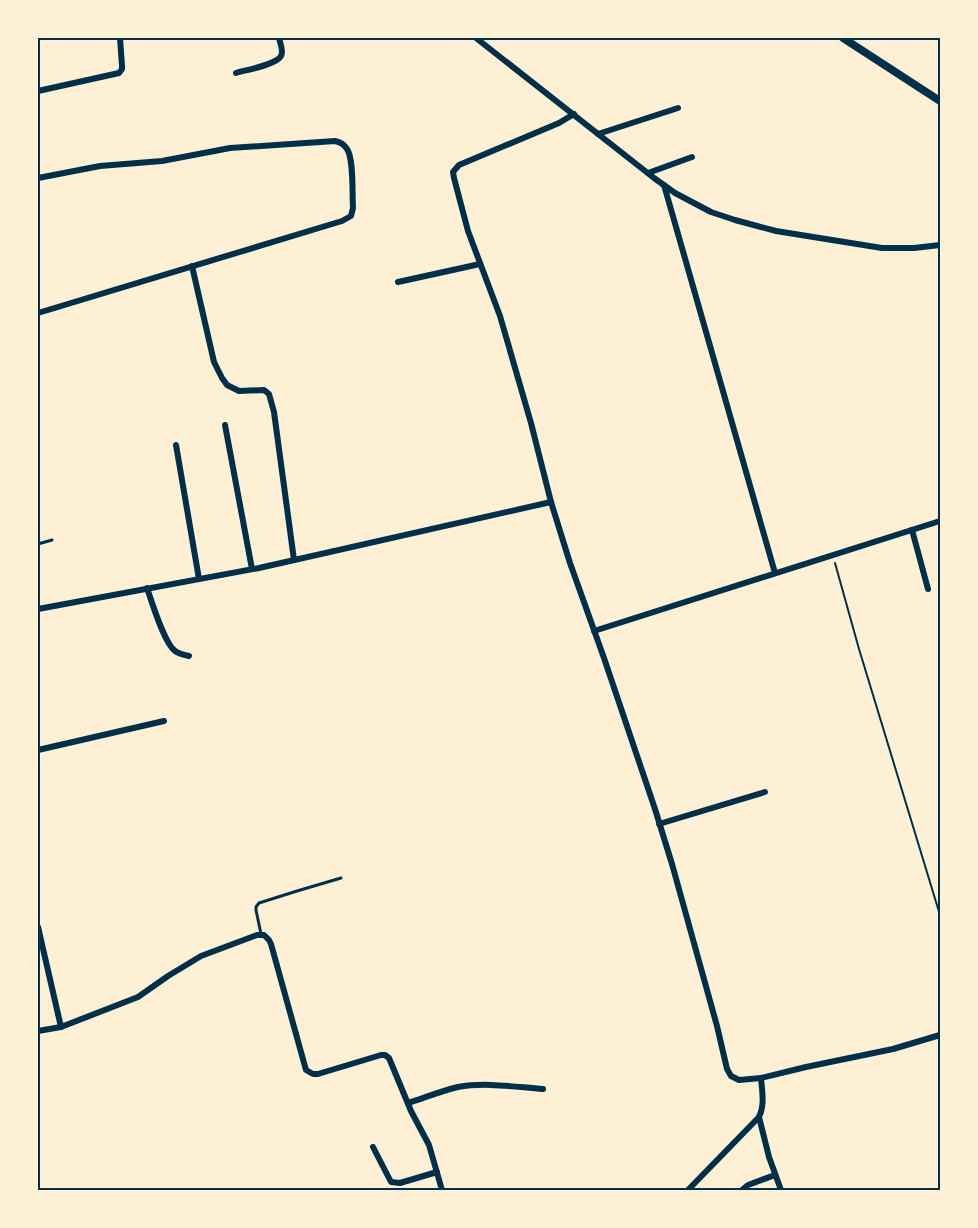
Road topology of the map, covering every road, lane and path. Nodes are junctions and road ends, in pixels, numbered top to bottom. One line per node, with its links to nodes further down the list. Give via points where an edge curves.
1 (120, 38): 6 (street, via 119,73)
2 (279, 38): 5 (street, via 281,57)
3 (476, 38): 9 (street)
4 (843, 38): 7 (street)
5 (236, 73)
6 (38, 91)
7 (940, 101)
8 (678, 108): 10 (street)
9 (574, 114): 10 (street); 16 (street, via 459,165 453,172)
10 (598, 134): 12 (street)
11 (692, 157): 12 (street)
12 (648, 173): 14 (street)
13 (38, 178): 17 (street, via 230,148 335,141 345,146 350,156 351,216)
14 (663, 185): 15 (street, via 711,212 776,231 882,248); 30 (street)
15 (940, 245)
16 (480, 264): 18 (street); 22 (street, via 500,316)
17 (192, 266): 19 (street); 28 (street, via 214,362 222,378 239,391 264,390 269,394)
18 (398, 282)
19 (38, 313)
20 (225, 425): 29 (street)
21 (176, 445): 31 (street)
22 (551, 502): 28 (street); 35 (street)
23 (940, 521): 24 (street)
24 (912, 530): 27 (street); 33 (street)
25 (52, 540): 26 (lane)
26 (38, 544)
27 (833, 555): 30 (street); 42 (path)
28 (294, 560): 29 (street)
29 (252, 569): 31 (street)
30 (775, 573): 35 (street)
31 (200, 579): 32 (street)
32 (147, 588): 34 (street); 36 (street, via 171,648)
33 (928, 589)
34 (38, 609)
35 (594, 631): 40 (street)
36 (189, 656)
37 (164, 721): 38 (street)
38 (38, 750)
39 (765, 792): 40 (street)
40 (659, 824): 48 (street, via 727,1069 735,1079)
41 (341, 878): 44 (lane, via 259,903 256,910)
42 (940, 915)
43 (38, 927): 45 (street)
44 (261, 934): 45 (street, via 201,956 138,997); 50 (street, via 270,944 306,1070 318,1074 385,1055)
45 (61, 1027): 46 (street)
46 (38, 1031)
47 (940, 1035): 48 (street)
48 (761, 1078): 51 (street, via 763,1103)
49 (543, 1089): 50 (street, via 476,1085)
50 (408, 1103): 53 (street, via 429,1145)
51 (759, 1117): 54 (street); 56 (street)
52 (373, 1147): 53 (street, via 391,1182)
53 (437, 1172): 55 (street)
54 (775, 1175): 57 (street); 58 (street)
55 (442, 1191)
56 (687, 1191)
57 (742, 1191)
58 (781, 1191)

